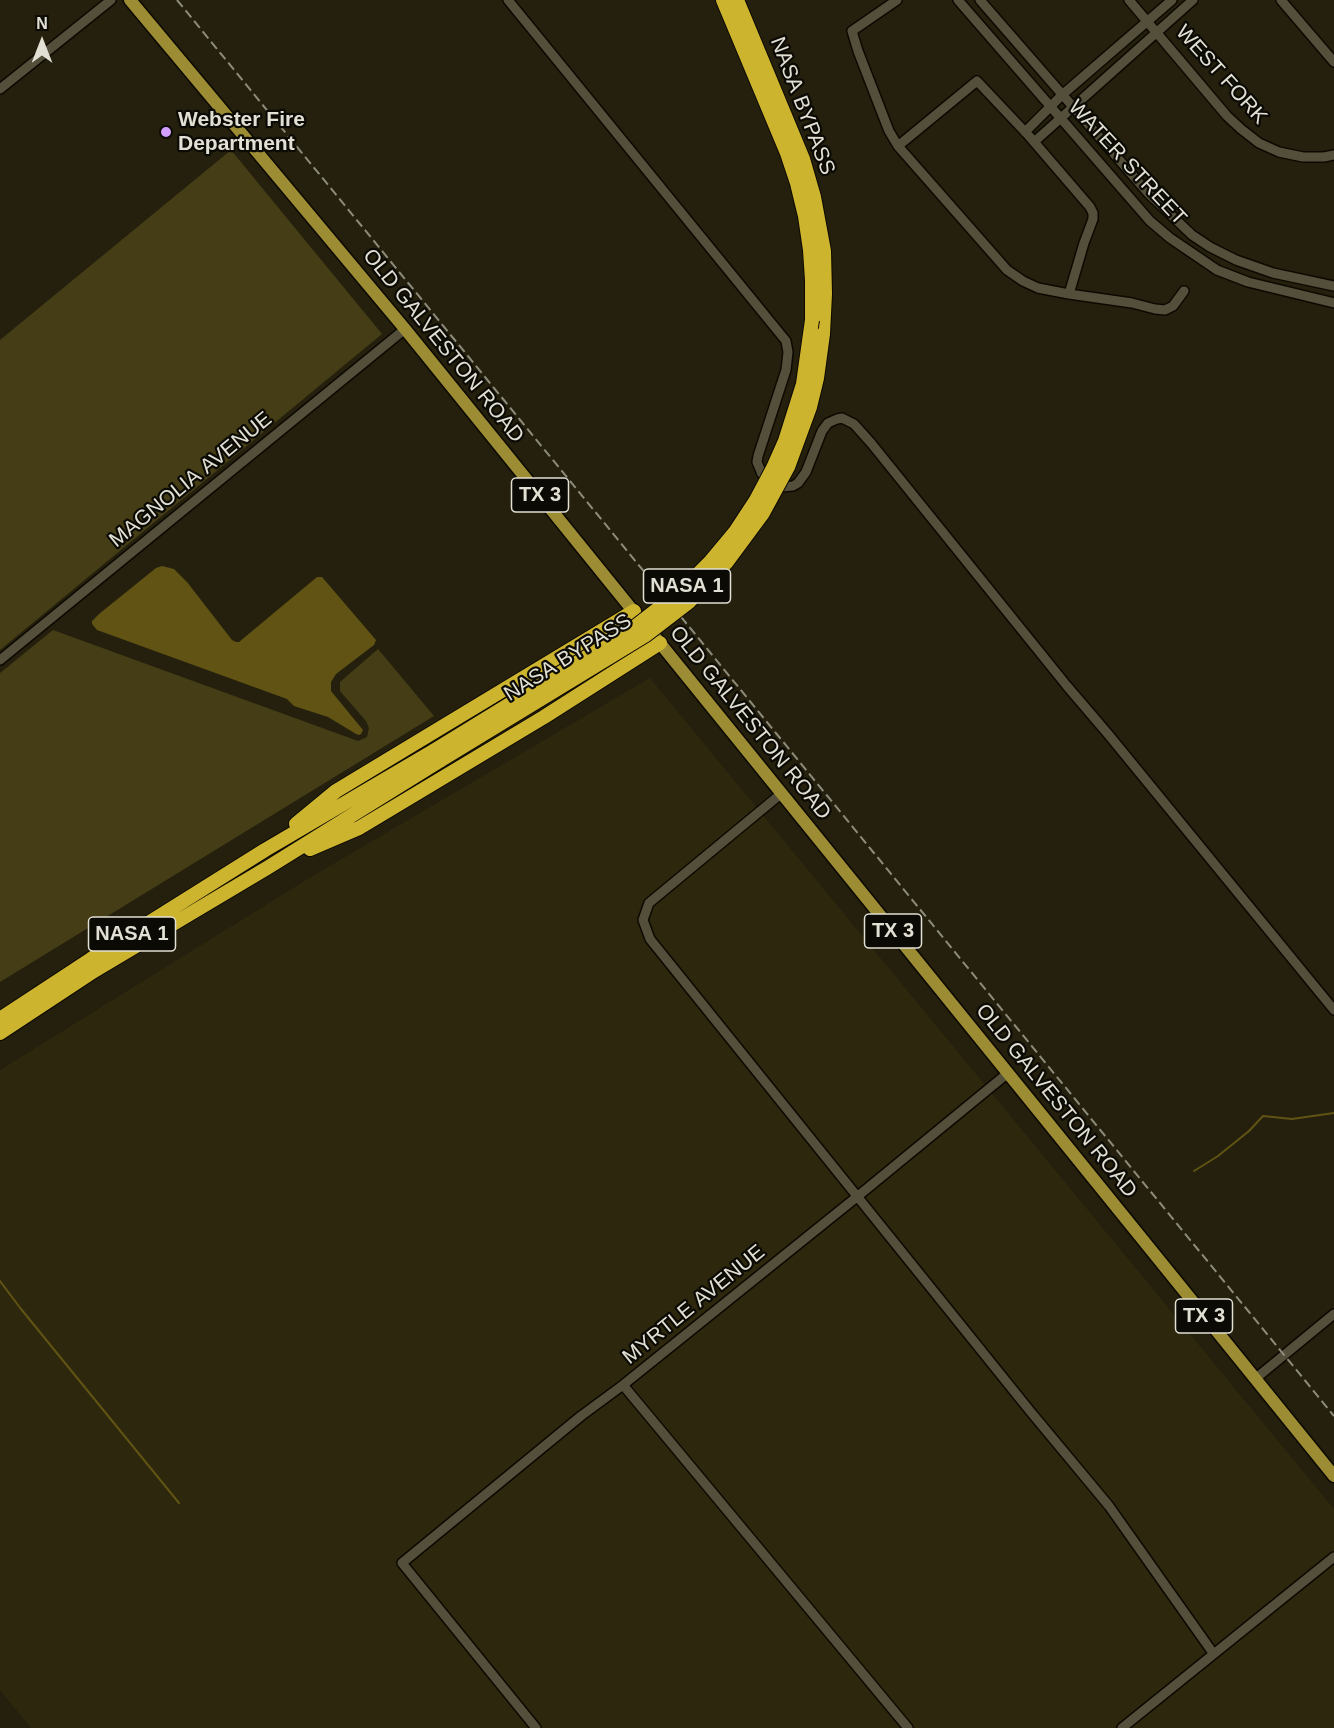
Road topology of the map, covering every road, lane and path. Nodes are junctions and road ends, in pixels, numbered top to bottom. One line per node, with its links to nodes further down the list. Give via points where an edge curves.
1 (111, 0): 16 (street)
2 (130, 0): 31 (main road, OLD GALVESTON ROAD / TX 3)
3 (508, 0): 41 (street, via 786,341 786,370 758,456 762,474 782,487 793,486 803,478 828,423 843,418 854,424)
4 (723, 0): 37 (highway, NASA BYPASS / NASA 1, bridge, via 787,153 810,250 812,320 803,384 785,441 735,532 682,590 632,629)
5 (737, 0): 37 (highway, NASA BYPASS / NASA 1, bridge, via 803,159 824,251 823,334 817,378 788,467 763,513 726,563 689,602 646,635)
6 (897, 0): 23 (street, via 852,31)
7 (958, 0): 18 (street, WATER STREET)
8 (980, 0): 17 (street, WATER STREET)
9 (1129, 0): 13 (street, WEST FORK)
10 (1172, 0): 13 (street)
11 (1193, 0): 14 (street)
12 (1281, 0): 15 (street)
13 (1147, 21): 14 (street, WEST FORK); 17 (street)
14 (1157, 32): 19 (street); 24 (street, WEST FORK, via 1227,116 1259,143 1303,157)
15 (1334, 63)
16 (0, 89)
17 (1062, 95): 18 (street); 19 (street, WATER STREET)
18 (1051, 107): 20 (street, WATER STREET); 21 (street)
19 (1072, 107): 20 (street); 25 (street, WATER STREET, via 1149,194 1192,235 1236,260)
20 (1060, 118): 22 (street); 29 (street, WATER STREET, via 1150,221 1170,238 1217,270)
21 (1025, 132): 22 (street); 23 (street, via 977,81)
22 (1034, 142): 28 (street, via 1093,213)
23 (898, 146): 28 (street, via 1007,270 1038,288)
24 (1334, 155)
25 (1308, 280): 26 (street, WATER STREET); 29 (street)
26 (1334, 286)
27 (1184, 291): 28 (street, via 1165,310)
28 (1069, 294)
29 (1305, 296): 30 (street, WATER STREET)
30 (1334, 303)
31 (405, 329): 32 (main road, OLD GALVESTON ROAD / TX 3); 34 (street, MAGNOLIA AVENUE)
32 (634, 611): 33 (main road, OLD GALVESTON ROAD / TX 3); 35 (highway)
33 (660, 643): 36 (highway); 38 (main road, OLD GALVESTON ROAD / TX 3)
34 (0, 660)
35 (516, 681): 36 (highway, via 531,685 540,693); 39 (highway, via 336,791)
36 (544, 717): 40 (highway, via 360,828)
37 (438, 755): 39 (highway, NASA BYPASS / NASA 1); 40 (highway, NASA BYPASS / NASA 1)
38 (782, 793): 44 (main road, OLD GALVESTON ROAD / TX 3); 45 (street, via 649,903 643,920 650,939)
39 (266, 850): 42 (highway, NASA BYPASS / NASA 1)
40 (267, 868): 43 (highway, NASA BYPASS / NASA 1, via 103,965)
41 (1334, 1010)
42 (0, 1019)
43 (0, 1033)
44 (1008, 1073): 45 (street, MYRTLE AVENUE); 47 (main road, OLD GALVESTON ROAD / TX 3)
45 (858, 1196): 48 (street, MYRTLE AVENUE); 51 (street, via 1109,1506)
46 (1334, 1314): 47 (street)
47 (1256, 1379): 49 (main road, OLD GALVESTON ROAD / TX 3)
48 (623, 1385): 52 (street, MYRTLE AVENUE, via 402,1563); 53 (street)
49 (1334, 1476)
50 (1334, 1557): 51 (street)
51 (1213, 1653): 54 (street)
52 (536, 1728)
53 (908, 1728)
54 (1122, 1728)

